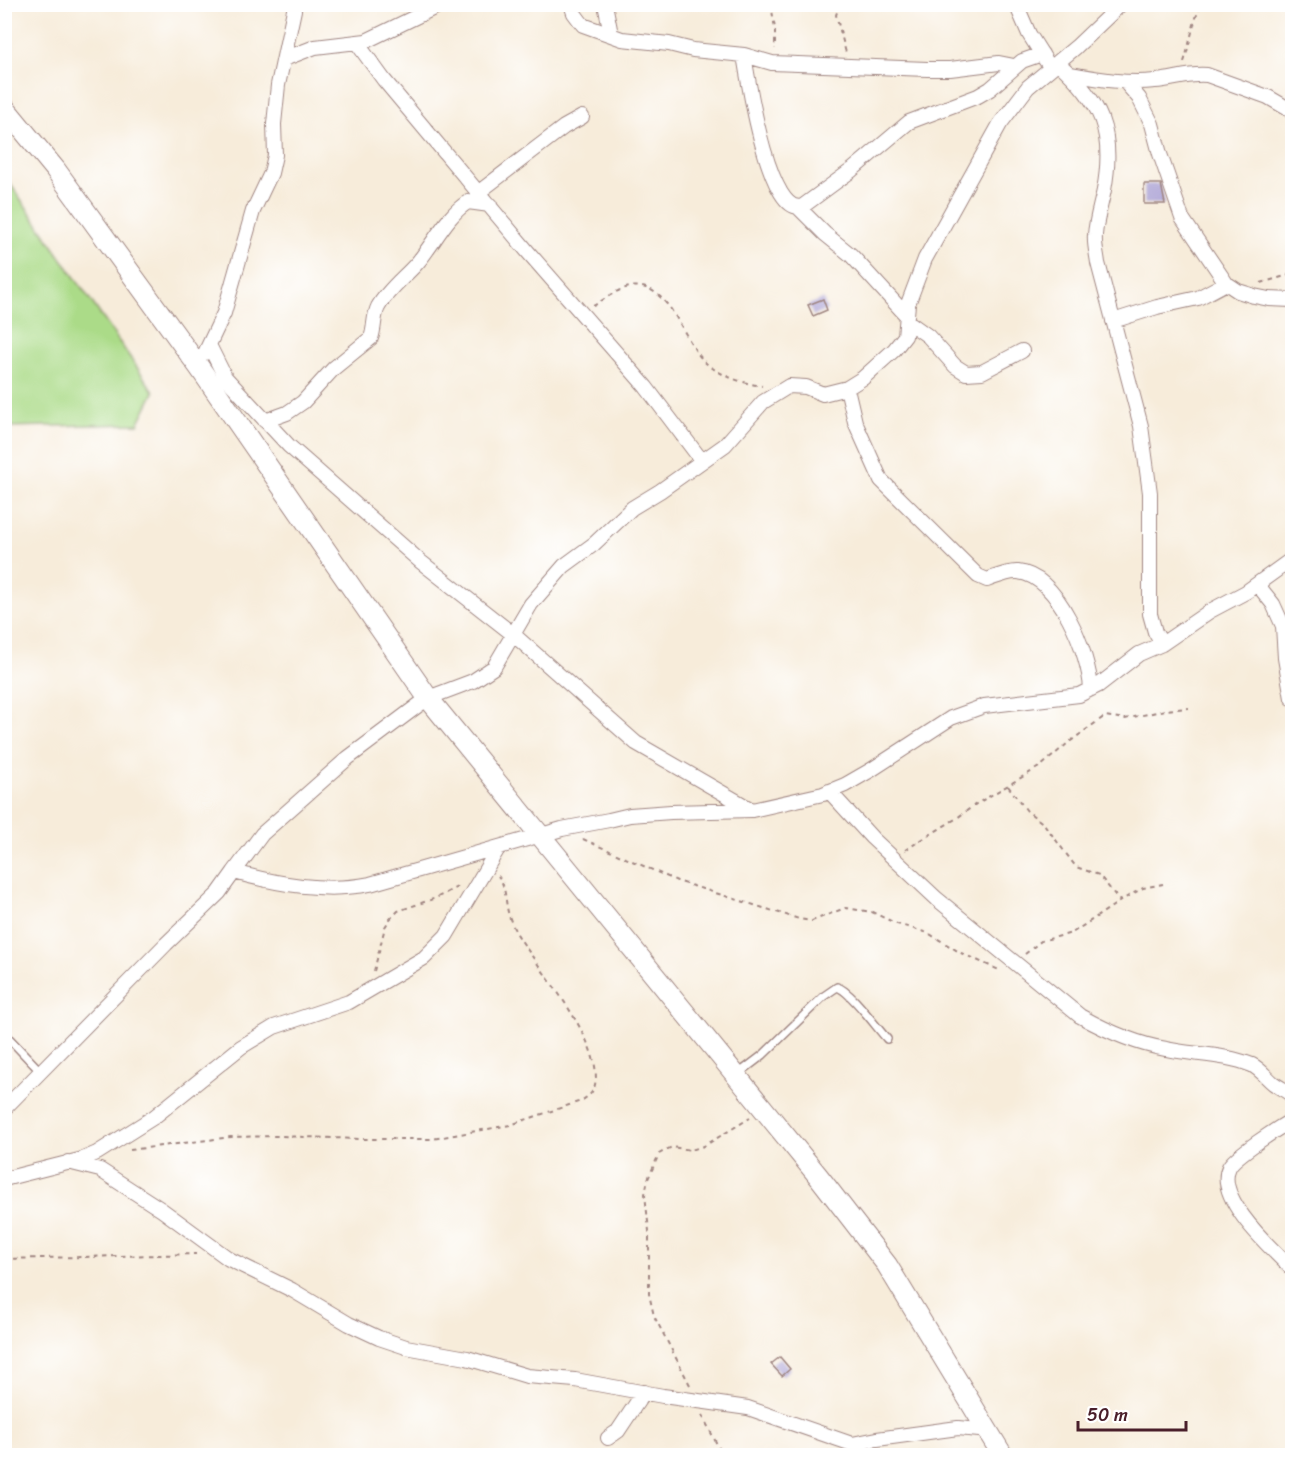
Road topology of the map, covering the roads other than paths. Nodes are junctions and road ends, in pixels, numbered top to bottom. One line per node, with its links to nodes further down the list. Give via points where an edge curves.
1 (294, 4): 11 (street)
2 (442, 4): 8 (street)
3 (571, 4): 7 (street, via 583,25)
4 (605, 4): 7 (street)
5 (1016, 4): 9 (street)
6 (1121, 4): 12 (street)
7 (611, 34): 10 (street, via 622,39)
8 (357, 43): 11 (street, via 315,47); 19 (street)
9 (1042, 54): 12 (street); 13 (street)
10 (744, 55): 13 (street, via 772,63 950,69 999,63); 21 (street, via 755,117 771,172 783,198)
11 (284, 59): 26 (street, via 275,107 271,172 253,211 224,313)
12 (1054, 65): 14 (street); 24 (street, via 1028,87 1000,124 925,259 908,304)
13 (1014, 66): 21 (street, via 978,96 909,122 852,170)
14 (1071, 74): 15 (street); 25 (street, via 1087,91 1104,128 1107,165 1094,237)
15 (1125, 82): 17 (street, via 1197,74 1215,77 1268,96); 22 (street, via 1139,98 1152,124 1182,218)
16 (4, 107): 28 (main road, via 55,169)
17 (1293, 111)
18 (582, 117): 19 (street)
19 (479, 192): 20 (street)
20 (490, 205): 30 (street, via 468,202 454,212 417,264 382,301 371,338 303,402); 31 (street, via 646,387)
21 (798, 207): 24 (street, via 851,255)
22 (1226, 283): 23 (street, via 1238,291 1269,299); 25 (street, via 1198,298)
23 (1293, 300)
24 (907, 318): 27 (street, via 966,373 982,372); 29 (street, via 901,344)
25 (1113, 321): 35 (street, via 1141,426 1150,493 1150,614)
26 (209, 345): 28 (street); 30 (street, via 225,377)
27 (1022, 351)
28 (199, 367): 37 (main road)
29 (848, 388): 31 (street, via 823,394 797,386 783,388 763,402 725,445); 36 (street, via 855,422 883,483 982,579 1019,572 1043,582 1077,635 1088,664)
30 (266, 421): 34 (street, via 310,466 421,562)
31 (702, 461): 34 (street, via 632,508 564,566 531,604)
32 (1293, 559): 33 (street)
33 (1257, 584): 35 (street); 38 (street, via 1281,618)
34 (514, 635): 37 (street, via 499,662 480,678); 40 (street, via 636,743)
35 (1162, 644): 36 (street, via 1139,654)
36 (1091, 689): 39 (street, via 1079,695 984,706 951,718 871,770)
37 (428, 698): 41 (main road); 43 (street, via 348,758 275,822)
38 (1293, 698)
39 (829, 791): 40 (street); 48 (street, via 937,899 1070,1009 1144,1044 1250,1064)
40 (752, 810): 41 (street, via 630,815)
41 (540, 836): 42 (street); 47 (main road)
42 (499, 847): 43 (street, via 349,888 300,885); 51 (street, via 464,908 437,947 424,958 334,1008 274,1027 241,1047 132,1133 97,1153)
43 (234, 872): 46 (street, via 219,893)
44 (4, 1033): 46 (lane)
45 (887, 1039): 47 (lane, via 854,999 837,987)
46 (41, 1072): 49 (street)
47 (736, 1075): 55 (main road, via 887,1265)
48 (1293, 1095)
49 (4, 1109)
50 (1293, 1120): 53 (street, via 1237,1157 1227,1174 1239,1212)
51 (68, 1162): 52 (street); 54 (street, via 100,1170 220,1253 349,1324 398,1345 474,1359 527,1376)
52 (4, 1179)
53 (1293, 1269)
54 (644, 1392): 55 (street, via 748,1408 852,1444 958,1428); 56 (street, via 618,1431)
55 (990, 1431): 57 (main road)
56 (608, 1438)
57 (1003, 1455)

